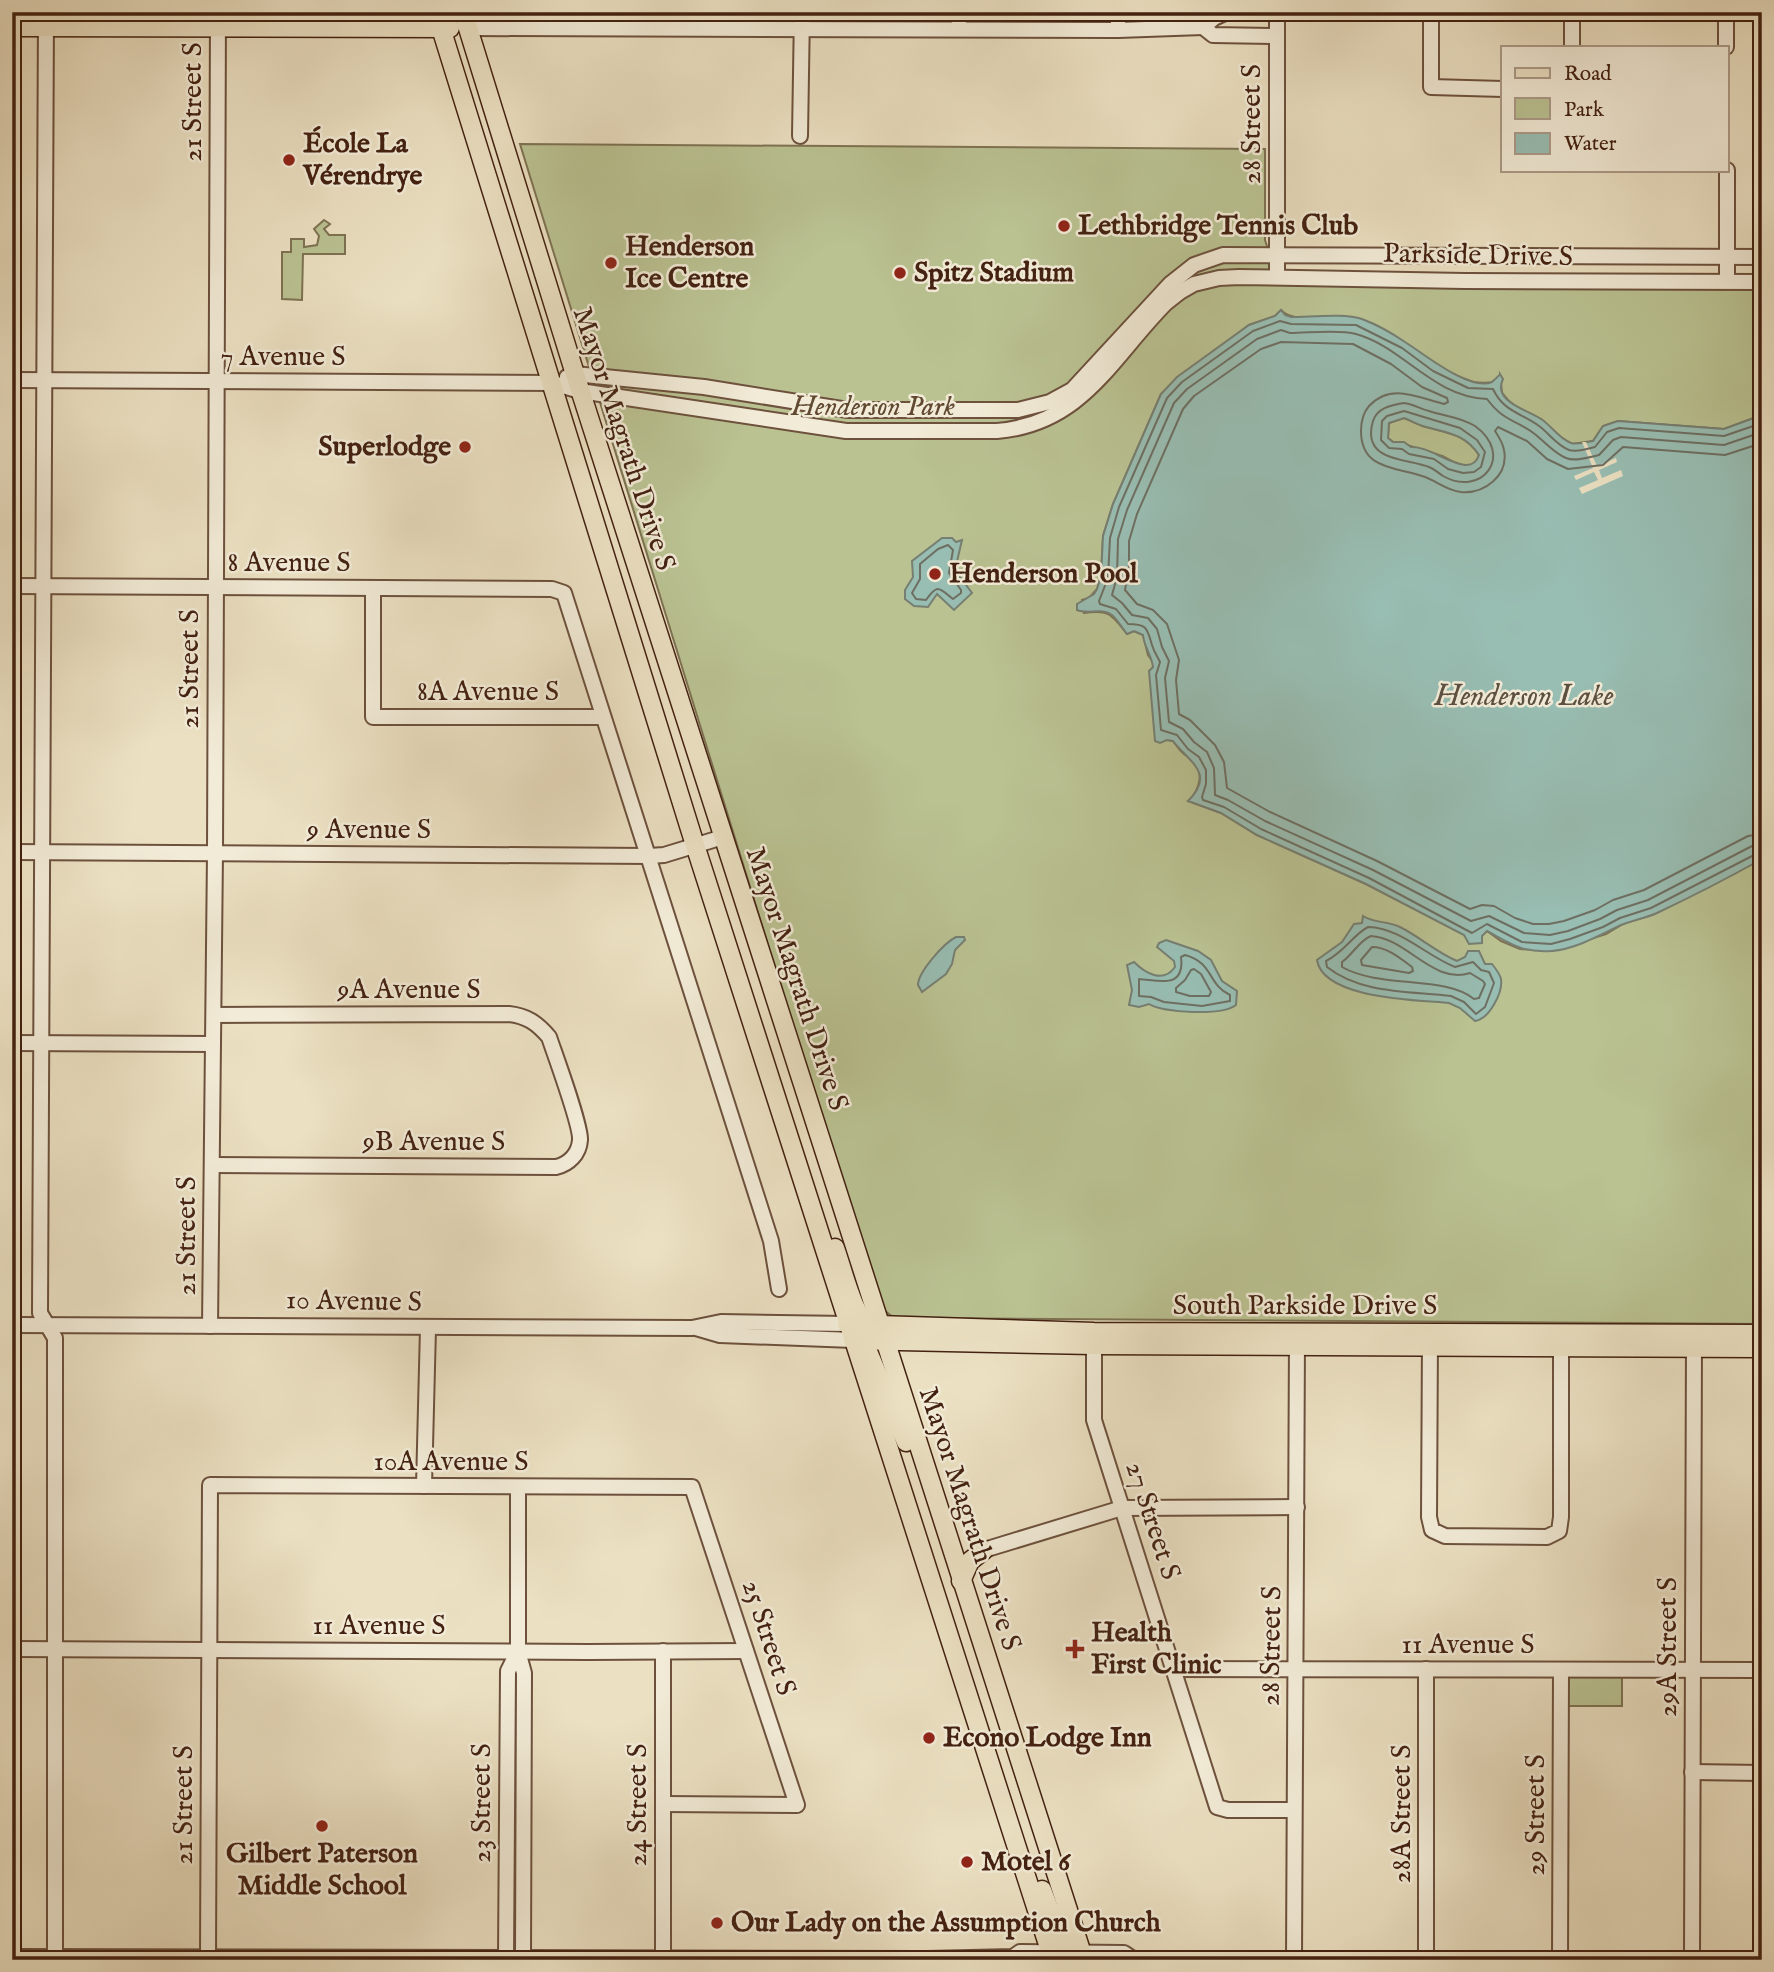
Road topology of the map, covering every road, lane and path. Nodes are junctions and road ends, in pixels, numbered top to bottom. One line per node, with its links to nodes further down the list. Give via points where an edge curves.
1 (802, 12): 16 (street)
2 (959, 12): 17 (street)
3 (1118, 12): 18 (street)
4 (1227, 12): 15 (street)
5 (1277, 12): 19 (street, 28 Street S)
6 (1431, 12): 22 (street, via 1431,87)
7 (1572, 12): 20 (street)
8 (1726, 12): 21 (street)
9 (46, 19): 10 (main road); 14 (main road); 32 (street)
10 (218, 20): 11 (main road); 33 (street, 21 Street S)
11 (438, 20): 12 (main road); 34 (main road, Mayor Magrath Drive S)
12 (465, 20): 13 (street); 35 (main road, Mayor Magrath Drive S)
13 (638, 20): 16 (street)
14 (12, 27)
15 (1203, 27): 18 (street); 19 (street, via 1213,35)
16 (802, 28): 17 (street); 23 (street)
17 (959, 29): 18 (street)
18 (1118, 30)
19 (1277, 36): 25 (street, 28 Street S)
20 (1572, 46)
21 (1726, 46)
22 (1501, 89)
23 (800, 136)
24 (1727, 172): 26 (street)
25 (1276, 255): 26 (street, Parkside Drive S); 28 (street, 28 Street S); 35 (street, Parkside Drive S, via 1223,255 1194,265 1160,294 1082,382 1049,402 1018,410 848,410 704,387)
26 (1727, 257): 27 (street, Parkside Drive S); 29 (street)
27 (1762, 257)
28 (1277, 277): 29 (street, Parkside Drive S); 35 (street, Parkside Drive S, via 1219,278 1180,292 1082,398 1055,415 1007,430 846,431)
29 (1727, 281): 30 (street, Parkside Drive S)
30 (1762, 282)
31 (12, 380): 32 (street, 7 Avenue S)
32 (46, 381): 33 (street, 7 Avenue S); 37 (street)
33 (216, 382): 34 (street, 7 Avenue S); 38 (street, 21 Street S)
34 (553, 383): 35 (street, Parkside Drive S); 42 (main road, Mayor Magrath Drive S)
35 (578, 383): 41 (main road, Mayor Magrath Drive S)
36 (12, 586): 37 (street, 8 Avenue S)
37 (42, 586): 38 (street, 8 Avenue S); 44 (street)
38 (215, 587): 39 (street, 8 Avenue S); 45 (street, 21 Street S)
39 (373, 588): 40 (street, 8 Avenue S, via 552,589 564,593); 40 (street, 8A Avenue S, via 373,717)
40 (603, 717): 46 (street)
41 (723, 836): 42 (street, 9 Avenue S); 58 (main road, Mayor Magrath Drive S)
42 (695, 845): 46 (street, 9 Avenue S); 58 (main road, Mayor Magrath Drive S, via 788,1136)
43 (12, 852): 44 (street, 9 Avenue S)
44 (41, 852): 45 (street, 9 Avenue S); 49 (street)
45 (215, 853): 46 (street, 9 Avenue S); 47 (street, 21 Street S)
46 (649, 856): 53 (street, via 771,1241)
47 (214, 1015): 50 (street, 21 Street S); 51 (street, 9A Avenue S, via 524,1016 549,1037)
48 (12, 1043): 49 (street)
49 (41, 1043): 50 (street); 55 (street, via 40,1313)
50 (213, 1044): 52 (street, 21 Street S)
51 (563, 1082): 52 (street, 9B Avenue S, via 580,1141 574,1156 559,1166)
52 (212, 1165): 56 (street, 21 Street S)
53 (779, 1289)
54 (12, 1325): 55 (street, 10 Avenue S)
55 (49, 1325): 56 (street, 10 Avenue S); 76 (street, via 55,1338)
56 (211, 1326): 57 (street, 10 Avenue S)
57 (428, 1328): 58 (street, 10 Avenue S, via 695,1328 721,1322); 67 (street)
58 (865, 1333): 60 (main road, South Parkside Drive S); 72 (main road, Mayor Magrath Drive S); 91 (main road, Mayor Magrath Drive S, via 992,1771)
59 (1762, 1334): 64 (main road, South Parkside Drive S)
60 (1093, 1338): 61 (main road, South Parkside Drive S); 71 (street, 27 Street S, via 1094,1420)
61 (1297, 1339): 63 (main road, South Parkside Drive S); 70 (street, 28 Street S)
62 (1561, 1339): 63 (main road, South Parkside Drive S); 63 (street, via 1561,1517 1559,1531 1547,1537 1445,1536 1432,1530); 64 (main road, South Parkside Drive S)
63 (1430, 1340)
64 (1694, 1341): 65 (main road, South Parkside Drive S); 86 (street, 29A Street S)
65 (1762, 1348)
66 (211, 1485): 67 (street, 10A Avenue S); 77 (street, 21 Street S)
67 (424, 1486): 68 (street, 10A Avenue S)
68 (518, 1487): 69 (street, 10A Avenue S); 78 (street, 23 Street S)
69 (692, 1488): 80 (street, 25 Street S)
70 (1297, 1507): 71 (street); 83 (street, 28 Street S)
71 (1122, 1508): 73 (street); 81 (street, 27 Street S)
72 (950, 1542): 73 (main road, via 968,1552); 74 (main road, Mayor Magrath Drive S)
73 (984, 1550): 74 (main road, via 970,1561)
74 (961, 1581): 91 (main road, Mayor Magrath Drive S)
75 (12, 1649): 76 (street, 11 Avenue S)
76 (55, 1649): 77 (street, 11 Avenue S); 96 (street)
77 (209, 1649): 78 (street, 11 Avenue S); 93 (street, 21 Street S)
78 (518, 1651): 79 (street, 11 Avenue S); 94 (street, 23 Street S, via 508,1671); 95 (street, 23 Street S, via 524,1673)
79 (663, 1651): 80 (street, 11 Avenue S); 89 (street, 24 Street S)
80 (746, 1651): 89 (street, 25 Street S, via 797,1805)
81 (1174, 1669): 83 (street, 11 Avenue S); 90 (street, 27 Street S, via 1217,1807 1228,1811)
82 (1426, 1669): 83 (street, 11 Avenue S); 84 (street, 11 Avenue S); 103 (street, 28A Street S)
83 (1296, 1670): 90 (street, 28 Street S)
84 (1561, 1670): 86 (street, 11 Avenue S); 104 (street, 29 Street S)
85 (1762, 1670): 86 (street, 11 Avenue S)
86 (1693, 1671): 87 (street, 29A Street S)
87 (1692, 1772): 88 (street); 105 (street, 29A Street S)
88 (1762, 1773)
89 (663, 1804): 98 (street, 24 Street S)
90 (1294, 1810): 102 (street, 28 Street S)
91 (1068, 1956): 99 (street, via 1020,1952); 100 (street, via 1124,1953)
92 (12, 1957): 96 (street)
93 (208, 1957): 96 (street); 97 (street)
94 (506, 1958): 95 (street); 97 (street)
95 (523, 1958): 98 (street)
96 (55, 1959)
97 (365, 1959)
98 (663, 1959): 99 (street)
99 (1014, 1959)
100 (1133, 1959): 101 (street)
101 (1192, 1960)
102 (1294, 1960)
103 (1426, 1960)
104 (1560, 1960)
105 (1692, 1960)

